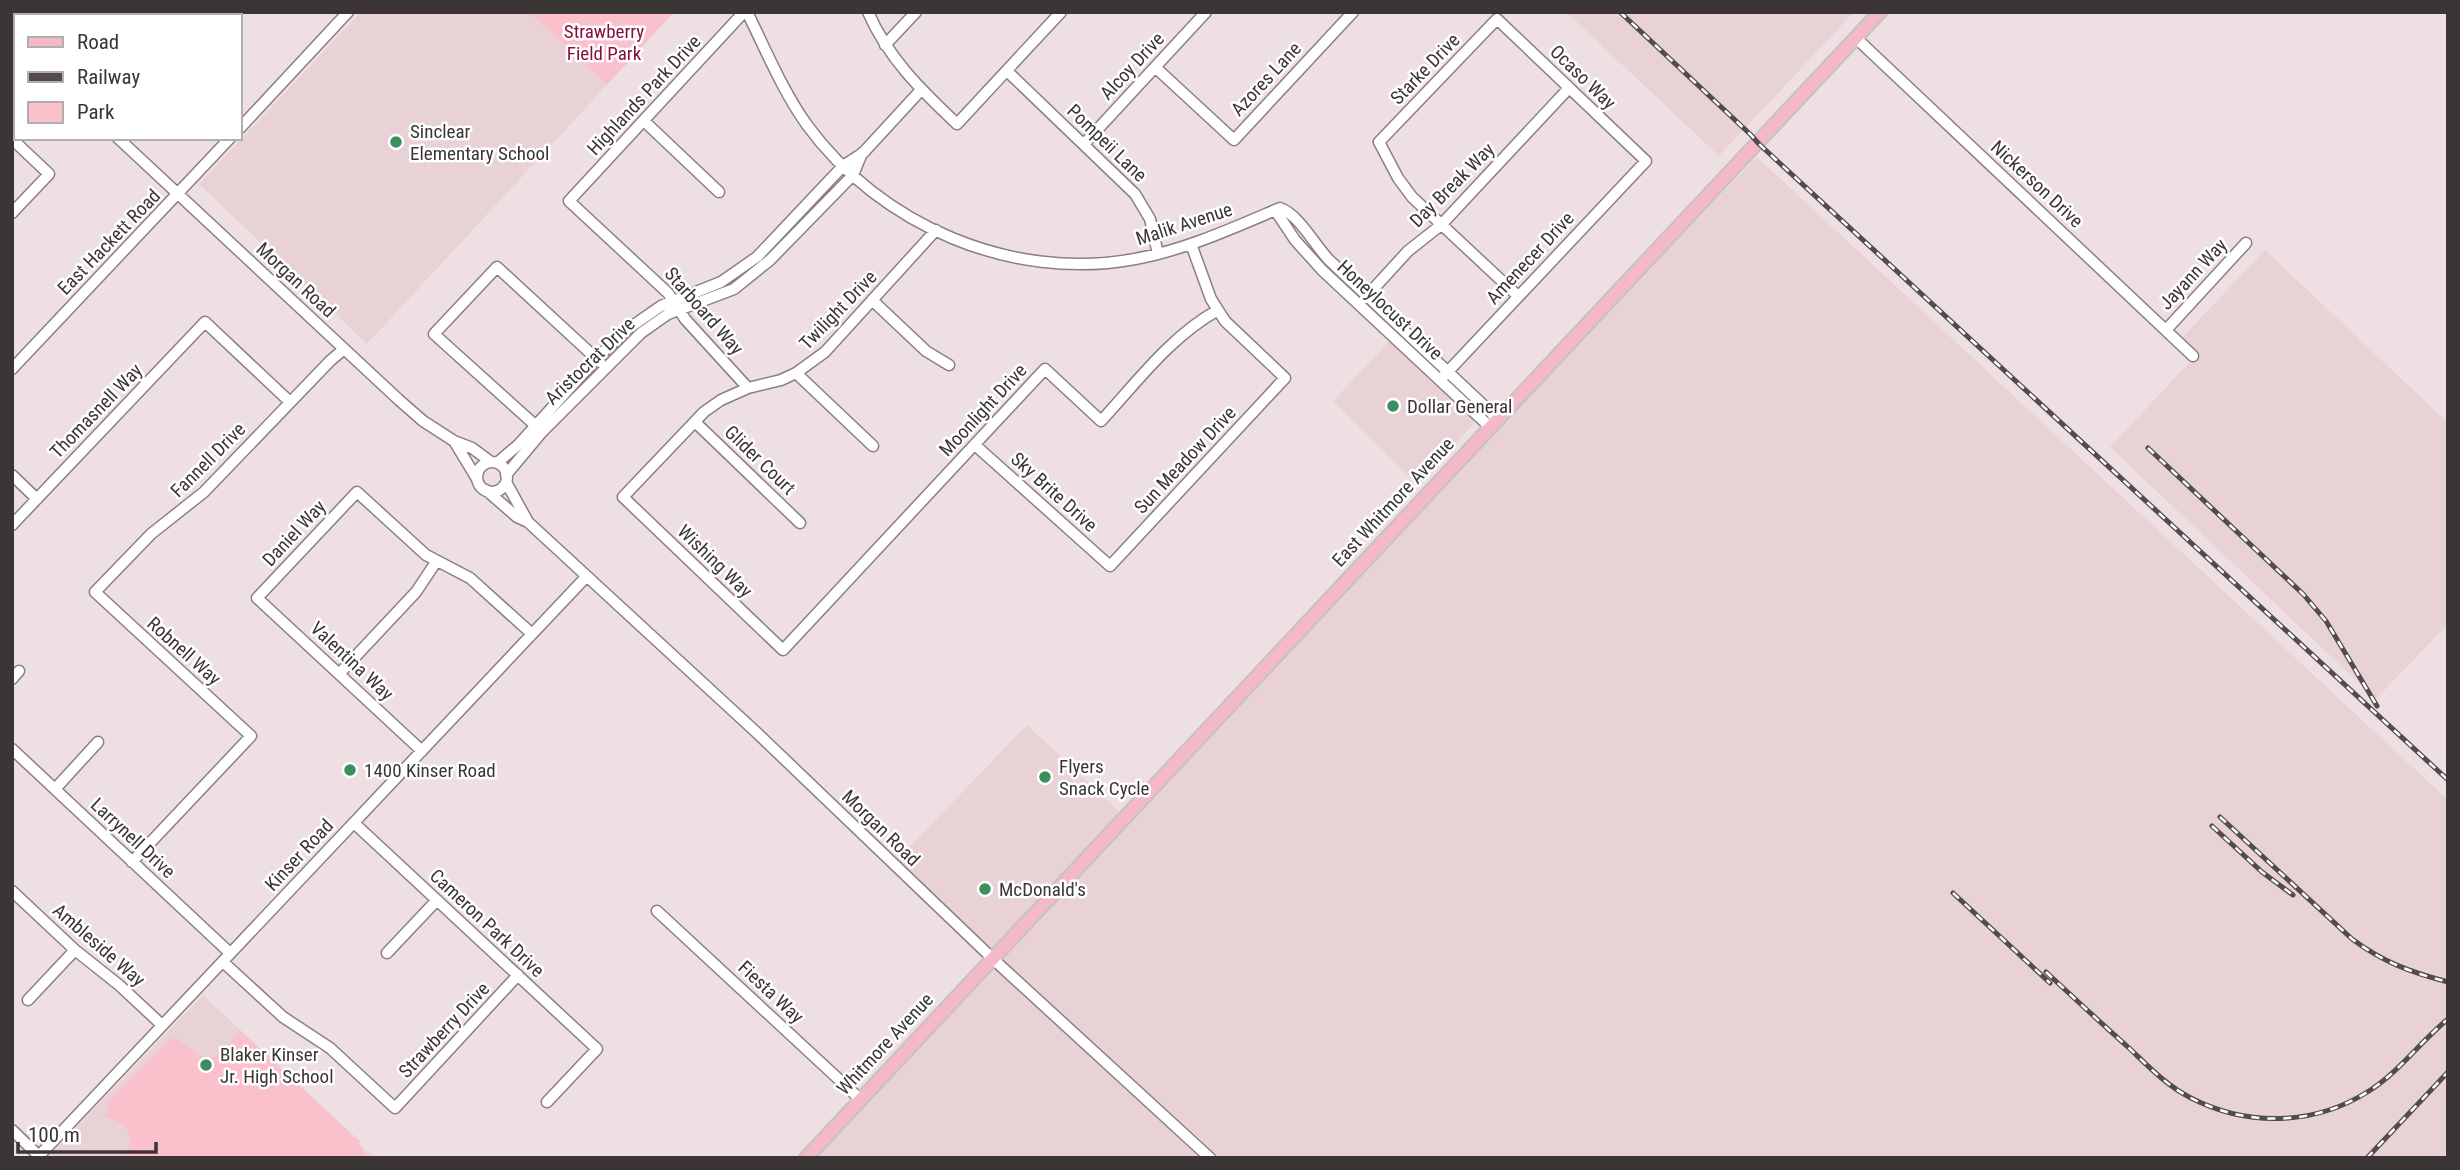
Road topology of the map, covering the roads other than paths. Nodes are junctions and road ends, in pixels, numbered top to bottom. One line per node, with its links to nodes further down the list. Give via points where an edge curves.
1 (348, 12): 17 (street)
2 (745, 12): 16 (street, Highlands Park Drive); 24 (street, Malik Avenue, via 794,106)
3 (868, 12): 11 (street)
4 (916, 12): 11 (street)
5 (1062, 12): 13 (street)
6 (1206, 12): 12 (street, Alcoy Drive)
7 (1353, 12): 12 (street, Azores Lane, via 1234,140)
8 (1880, 12): 10 (main road, East Whitmore Avenue)
9 (1497, 19): 14 (street, Ocaso Way); 31 (street, Starke Drive, via 1379,142 1412,197)
10 (1856, 38): 43 (street, Nickerson Drive); 56 (main road, East Whitmore Avenue)
11 (885, 45): 15 (street)
12 (1156, 66): 21 (street, Alcoy Drive)
13 (1007, 71): 15 (street, via 957,124); 21 (street, Pompeii Lane)
14 (1569, 88): 23 (street, Ocaso Way); 31 (street, Day Break Way)
15 (921, 90): 22 (street, Aristocrat Drive)
16 (644, 121): 26 (street); 28 (street, Highlands Park Drive)
17 (242, 126)
18 (12, 139): 30 (street, via 49,174)
19 (120, 140): 27 (street, Morgan Road)
20 (228, 140): 27 (street, East Hackett Road)
21 (1084, 144): 35 (street, Pompeii Lane, via 1141,203)
22 (863, 152): 24 (street, Aristocrat Drive); 25 (street, Aristocrat Drive)
23 (1646, 161): 37 (street, Amenecer Drive)
24 (843, 166): 25 (street, Malik Avenue); 39 (street, Aristocrat Drive, via 757,257 721,282)
25 (853, 175): 32 (street, Malik Avenue, via 892,206); 42 (street, Aristocrat Drive, via 752,276 734,289)
26 (719, 192)
27 (179, 193): 44 (street, Morgan Road); 49 (street, East Hackett Road)
28 (569, 201): 39 (street, Starboard Way)
29 (1278, 209): 34 (street, Malik Avenue); 36 (street, Honeylocust Drive, via 1291,212 1315,244); 40 (street, Honeylocust Drive, via 1295,240)
30 (12, 213)
31 (1441, 225): 36 (street, Day Break Way, via 1408,251); 37 (street)
32 (936, 230): 35 (street, Malik Avenue, via 992,253 1048,263 1105,263); 38 (street, Twilight Drive)
33 (2246, 243): 43 (street, Jayann Way)
34 (1191, 244): 35 (street, Malik Avenue); 41 (street)
35 (1158, 254)
36 (1367, 295): 40 (street, Day Break Way); 50 (street, Honeylocust Drive)
37 (1518, 296): 50 (street, Amenecer Drive)
38 (872, 300): 47 (street, via 926,351); 51 (street, Twilight Drive, via 825,352)
39 (674, 301): 42 (street, Starboard Way); 46 (street, Aristocrat Drive, via 646,316)
40 (1359, 304): 52 (street, Honeylocust Drive)
41 (1218, 310): 59 (street, Moonlight Drive, via 1179,337 1101,421 1045,369); 72 (street, Sun Meadow Drive, via 1285,378)
42 (680, 311): 48 (street, Aristocrat Drive, via 641,333); 53 (street, Starboard Way)
43 (2166, 330): 45 (street, Nickerson Drive)
44 (344, 349): 54 (street, Fannell Drive); 58 (street, Morgan Road, via 415,414)
45 (2193, 356)
46 (596, 359): 48 (street); 57 (street, Aristocrat Drive); 57 (street, via 497,267 434,334)
47 (949, 365)
48 (605, 368): 63 (street, Aristocrat Drive, via 541,433)
49 (12, 369)
50 (1447, 371): 52 (street, Amenecer Drive); 56 (street, Honeylocust Drive)
51 (796, 373): 53 (street, Twilight Drive); 60 (street)
52 (1440, 380): 56 (street, Honeylocust Drive)
53 (748, 388): 55 (street, Twilight Drive, via 721,400)
54 (290, 402): 67 (street, Thomasnell Way, via 205,322); 74 (street, Fannell Drive, via 204,492 151,534)
55 (695, 422): 66 (street, Twilight Drive); 69 (street, Glider Court)
56 (1494, 423): 91 (main road, East Whitmore Avenue)
57 (535, 425): 61 (street, Aristocrat Drive)
58 (454, 441): 61 (street, Morgan Road); 64 (street, Morgan Road)
59 (975, 445): 72 (street, Sky Brite Drive); 77 (street, Moonlight Drive)
60 (873, 446)
61 (494, 463): 63 (street, via 504,468); 64 (street, via 480,468)
62 (12, 475): 67 (street)
63 (506, 478): 65 (street, via 500,489); 68 (street, Morgan Road)
64 (478, 480): 65 (street)
65 (486, 490): 68 (street, Morgan Road)
66 (623, 497): 77 (street, Wishing Way)
67 (37, 499): 70 (street, Thomasnell Way)
68 (528, 522): 73 (street, Morgan Road)
69 (800, 523)
70 (12, 525)
71 (436, 562): 75 (street, Daniel Way, via 357,492); 76 (street, via 481,586); 78 (street, via 416,592)
72 (1111, 566)
73 (586, 577): 76 (street, Kinser Road); 91 (street, Morgan Road)
74 (94, 592): 84 (street, Robnell Way, via 251,736)
75 (257, 598): 78 (street, Valentina Way)
76 (532, 634): 81 (street, Kinser Road)
77 (783, 650)
78 (339, 674): 81 (street, Valentina Way)
79 (99, 742): 82 (street)
80 (12, 749): 82 (street, Larrynell Drive)
81 (422, 751): 83 (street, Kinser Road)
82 (55, 789): 84 (street, Larrynell Drive)
83 (354, 823): 86 (street, Cameron Park Drive); 90 (street, Kinser Road)
84 (132, 862): 90 (street, Larrynell Drive)
85 (12, 891): 88 (street, Ambleside Way)
86 (437, 900): 89 (street); 92 (street, Cameron Park Drive)
87 (657, 911): 95 (street, Fiesta Way)
88 (75, 950): 93 (street); 94 (street, Ambleside Way)
89 (387, 953)
90 (226, 957): 94 (street, Kinser Road); 97 (street, Larrynell Drive, via 290,1023 330,1048)
91 (992, 958): 95 (main road, Whitmore Avenue); 101 (street, Morgan Road)
92 (518, 975): 96 (street, Cameron Park Drive, via 597,1049); 97 (street, Strawberry Drive)
93 (27, 1000)
94 (162, 1026): 99 (street, Kinser Road)
95 (860, 1099): 100 (main road, Whitmore Avenue)
96 (547, 1102)
97 (395, 1108)
98 (12, 1130): 99 (street)
99 (38, 1157)
100 (806, 1158)
101 (1210, 1158)

